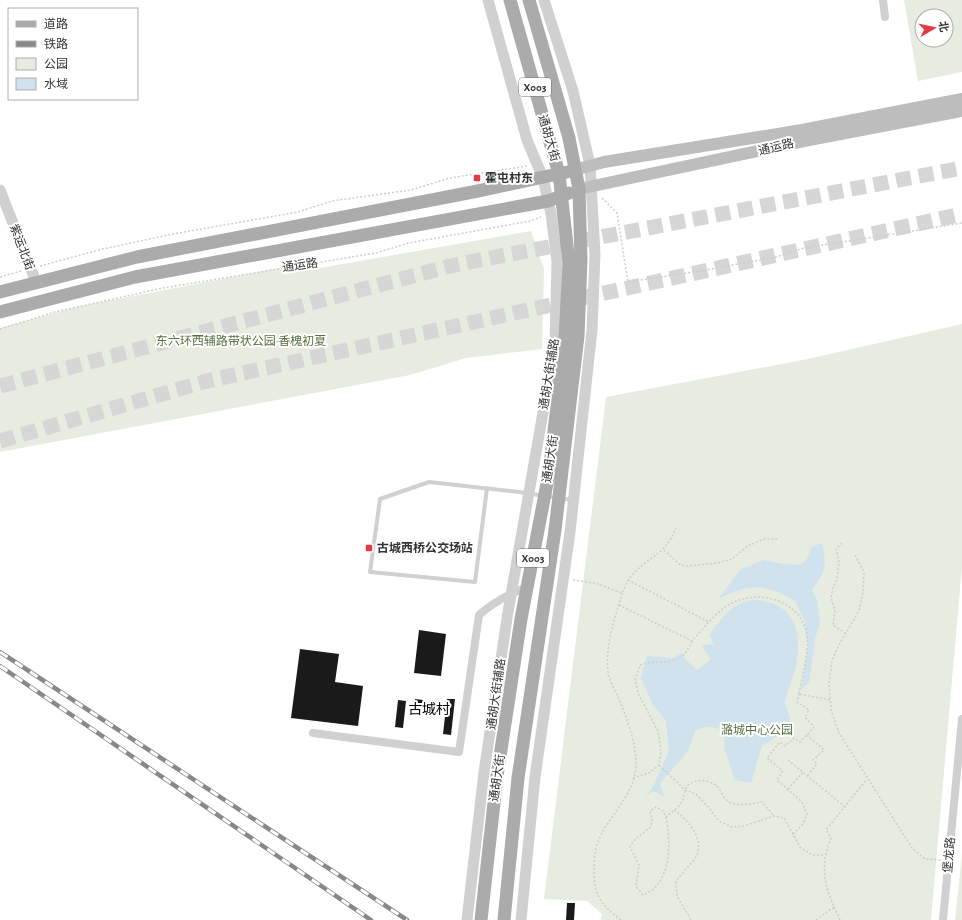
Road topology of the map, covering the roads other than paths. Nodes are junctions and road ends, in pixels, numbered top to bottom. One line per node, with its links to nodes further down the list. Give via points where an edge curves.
1 (488, 0): 13 (street, 通胡大街辅路, via 527,140)
2 (510, 0): 12 (main road, 通胡大街 / X003)
3 (529, 0): 11 (main road, 通胡大街 / X003, via 569,138)
4 (544, 0): 10 (street, via 573,91)
5 (882, 0): 6 (street)
6 (885, 17)
7 (962, 99): 9 (main road, 通运路)
8 (962, 111): 9 (main road, 通运路)
9 (804, 135): 10 (main road, 通运路); 14 (main road, 通运路, via 697,165)
10 (590, 165): 11 (main road, 通运路); 14 (street)
11 (574, 170): 12 (main road, 通运路); 15 (main road, 通胡大街 / X003)
12 (559, 174): 13 (main road, 通运路); 17 (main road, 通胡大街 / X003)
13 (543, 178): 18 (street, 通胡大街辅路); 19 (main road, 通运路, via 136,257)
14 (591, 186): 15 (main road, 通运路); 26 (street, via 595,254 592,330)
15 (578, 189): 17 (main road, 通运路); 25 (main road, 通胡大街 / X003, via 581,260 578,336)
16 (0, 190): 19 (street, 紫运北街)
17 (563, 195): 18 (main road, 通运路); 24 (main road, 通胡大街 / X003, via 568,263 565,338)
18 (548, 200): 21 (main road, 通运路, via 135,277); 23 (street, 通胡大街辅路, via 557,261 555,344)
19 (36, 282): 20 (main road, 通运路)
20 (0, 292)
21 (0, 312)
22 (487, 488): 22 (lane, via 475,582 370,572 380,499 429,482); 23 (lane)
23 (529, 493): 24 (lane); 28 (street, 通胡大街辅路)
24 (545, 496): 25 (lane); 27 (main road, 通胡大街 / X003)
25 (559, 498): 26 (lane); 33 (main road, 通胡大街 / X003, via 518,778)
26 (572, 500): 34 (street, via 564,578 535,777)
27 (528, 587): 28 (street); 32 (main road, 通胡大街 / X003, via 497,776)
28 (511, 593): 30 (street, via 492,603 478,615 459,752); 31 (street, 通胡大街辅路, via 484,772)
29 (962, 719): 35 (street, 堡龙路)
30 (313, 734)
31 (467, 920)
32 (481, 920)
33 (504, 920)
34 (521, 920)
35 (943, 920)

